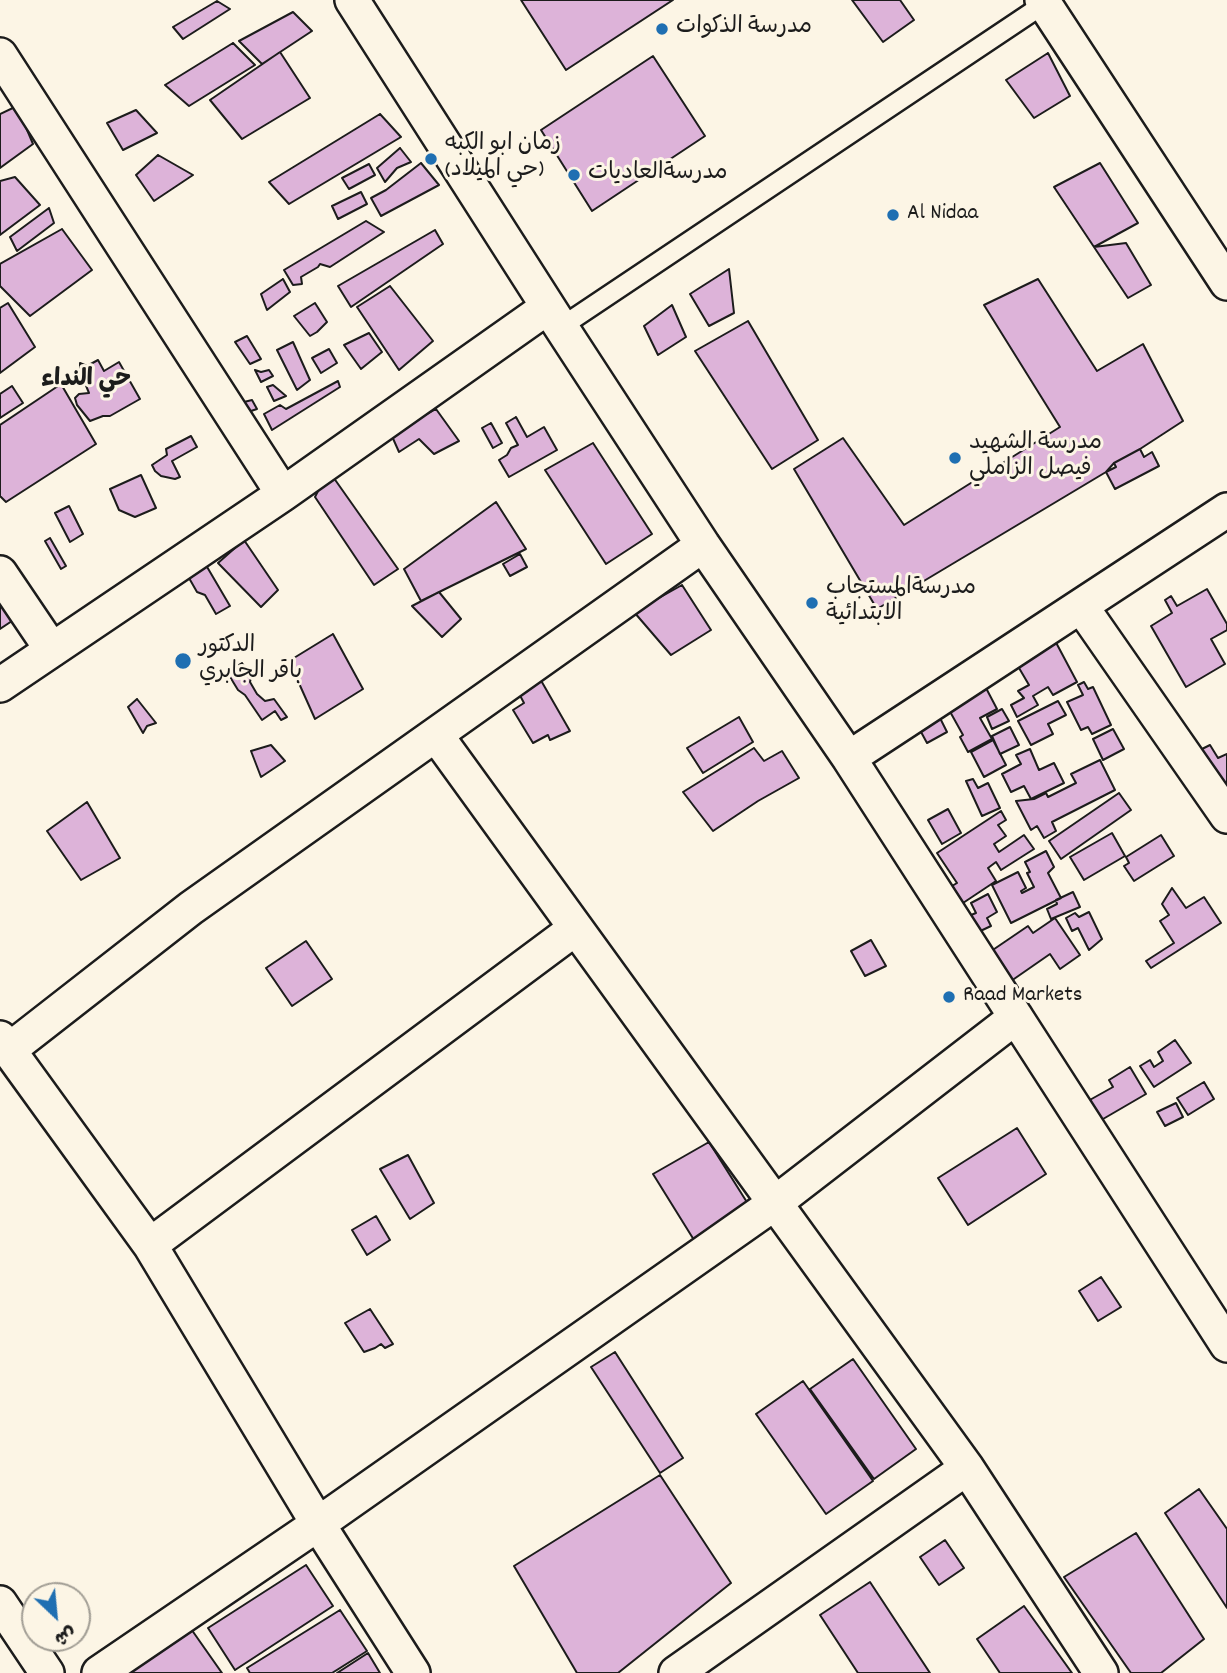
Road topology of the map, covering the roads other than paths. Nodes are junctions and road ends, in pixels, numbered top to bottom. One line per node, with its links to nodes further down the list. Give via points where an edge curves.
1 (352, 0): 5 (street)
2 (1043, 2): 4 (street); 5 (lane)
3 (0, 55): 6 (street)
4 (1227, 283)
5 (555, 317): 6 (street); 8 (street)
6 (282, 494): 11 (street)
7 (1227, 510): 10 (street)
8 (703, 545): 13 (street); 14 (street)
9 (0, 573): 11 (street)
10 (1081, 606): 14 (street); 15 (street)
11 (52, 650): 12 (street)
12 (0, 685)
13 (436, 735): 16 (street); 18 (street)
14 (849, 758): 17 (street)
15 (1227, 816)
16 (576, 928): 19 (street); 20 (street)
17 (1016, 1017): 19 (street); 21 (street)
18 (4, 1044): 20 (street)
19 (775, 1203): 22 (street); 23 (street)
20 (150, 1245): 23 (street)
21 (1227, 1345)
22 (967, 1468): 28 (street); 29 (street)
23 (318, 1524): 26 (street); 27 (street)
24 (0, 1603): 25 (street)
25 (47, 1673)
26 (99, 1673)
27 (413, 1673)
28 (676, 1673)
29 (1101, 1673)

